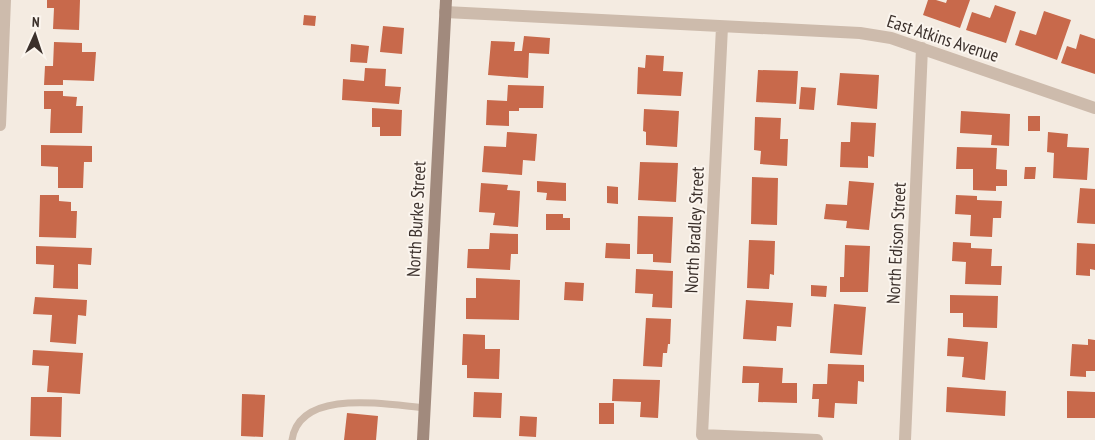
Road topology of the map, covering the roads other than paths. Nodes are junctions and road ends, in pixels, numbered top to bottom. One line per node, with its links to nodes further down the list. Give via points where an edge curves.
1 (5, 0): 6 (street)
2 (445, 6): 3 (street, East Atkins Avenue); 7 (street, North Burke Street)
3 (722, 27): 4 (street, East Atkins Avenue, via 860,33); 10 (street, North Bradley Street, via 702,435)
4 (922, 48): 5 (street, East Atkins Avenue); 11 (street, North Edison Street)
5 (1095, 108)
6 (0, 125)
7 (425, 408): 8 (lane, via 338,403 309,414 298,424); 9 (street, North Burke Street)
8 (292, 440)
9 (423, 440)
10 (817, 440)
11 (905, 440)

